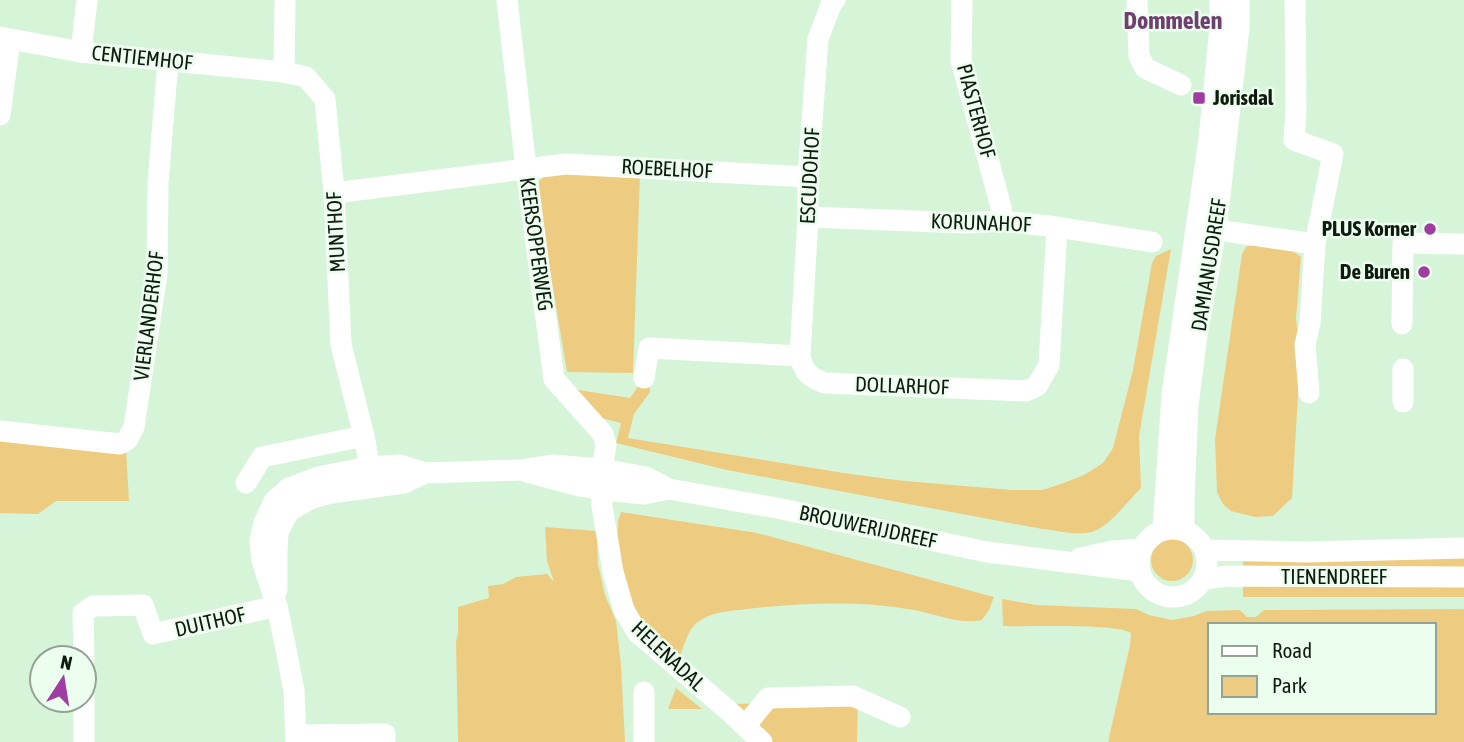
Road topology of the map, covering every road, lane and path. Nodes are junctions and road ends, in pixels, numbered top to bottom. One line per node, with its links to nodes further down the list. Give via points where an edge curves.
1 (87, 0): 11 (street)
2 (285, 0): 13 (street)
3 (507, 0): 16 (street, KEERSOPPERWEG)
4 (962, 0): 20 (street, PIASTERHOF, via 961,60)
5 (1137, 0): 14 (street, via 1139,56 1145,68)
6 (1220, 0): 22 (street, DAMIANUSDREEF)
7 (1239, 0): 22 (street, DAMIANUSDREEF, via 1239,28)
8 (1295, 0): 24 (street, via 1294,141 1333,154)
9 (829, 1): 17 (street, ESCUDOHOF, via 818,39)
10 (5, 39): 11 (street, CENTIEMHOF); 15 (street)
11 (81, 52): 12 (street, CENTIEMHOF)
12 (168, 61): 13 (street, CENTIEMHOF); 32 (street, VIERLANDERHOF, via 158,183 157,274 134,427 120,444)
13 (284, 72): 18 (street, MUNTHOF, via 306,77 326,100)
14 (1181, 85)
15 (0, 115)
16 (526, 168): 17 (street, ROEBELHOF, via 566,164); 18 (street, ROEBELHOF); 35 (street, KEERSOPPERWEG, via 554,379 603,434)
17 (808, 177): 19 (street, ESCUDOHOF)
18 (334, 193): 33 (street, MUNTHOF, via 341,345)
19 (808, 217): 20 (street, KORUNAHOF); 27 (street, ESCUDOHOF)
20 (1002, 221): 21 (street, KORUNAHOF)
21 (1057, 227): 23 (street, KORUNAHOF); 27 (street, DOLLARHOF, via 1049,365 1037,386 1026,391 825,383 813,379)
22 (1206, 228): 24 (street); 37 (street, DAMIANUSDREEF, via 1172,395); 38 (street, DAMIANUSDREEF, via 1188,405)
23 (1152, 242)
24 (1315, 244): 30 (street, via 1305,345)
25 (1464, 244): 26 (street, via 1402,243)
26 (1402, 324)
27 (800, 356): 29 (street, via 649,348)
28 (1403, 369): 31 (street)
29 (644, 378)
30 (1309, 393)
31 (1403, 402)
32 (0, 431)
33 (364, 436): 34 (street, MUNTHOF); 36 (street, via 262,457)
34 (371, 476): 35 (street, BROUWERIJDREEF, via 404,482 425,473 522,470 580,486); 46 (street, BROUWERIJDREEF, via 312,498 289,512 278,532)
35 (602, 479): 42 (street, BROUWERIJDREEF, via 644,494 668,489 988,552); 51 (street, HELENADAL, via 613,572 624,610 637,632)
36 (246, 483)
37 (1163, 530): 38 (street); 40 (street)
38 (1184, 530): 41 (street)
39 (1464, 548): 41 (street, TIENENDREEF)
40 (1141, 549): 42 (street, BROUWERIJDREEF); 43 (street)
41 (1205, 551): 45 (street, via 1208,560)
42 (1068, 561): 43 (street, BROUWERIJDREEF)
43 (1139, 571): 45 (street, via 1149,588 1168,597 1189,594)
44 (1464, 577): 45 (street, TIENENDREEF)
45 (1203, 579)
46 (277, 607): 47 (street, DUITHOF, via 153,634 143,606 93,606 83,613); 52 (street, BROUWERIJDREEF, via 294,691)
47 (83, 644)
48 (644, 692): 55 (street)
49 (84, 714): 53 (street)
50 (900, 717): 51 (street, via 853,696 768,698)
51 (745, 726): 56 (street, HELENADAL)
52 (296, 738): 54 (street, BROUWERIJDREEF, via 385,734)
53 (85, 742)
54 (385, 742)
55 (644, 742)
56 (762, 742)

